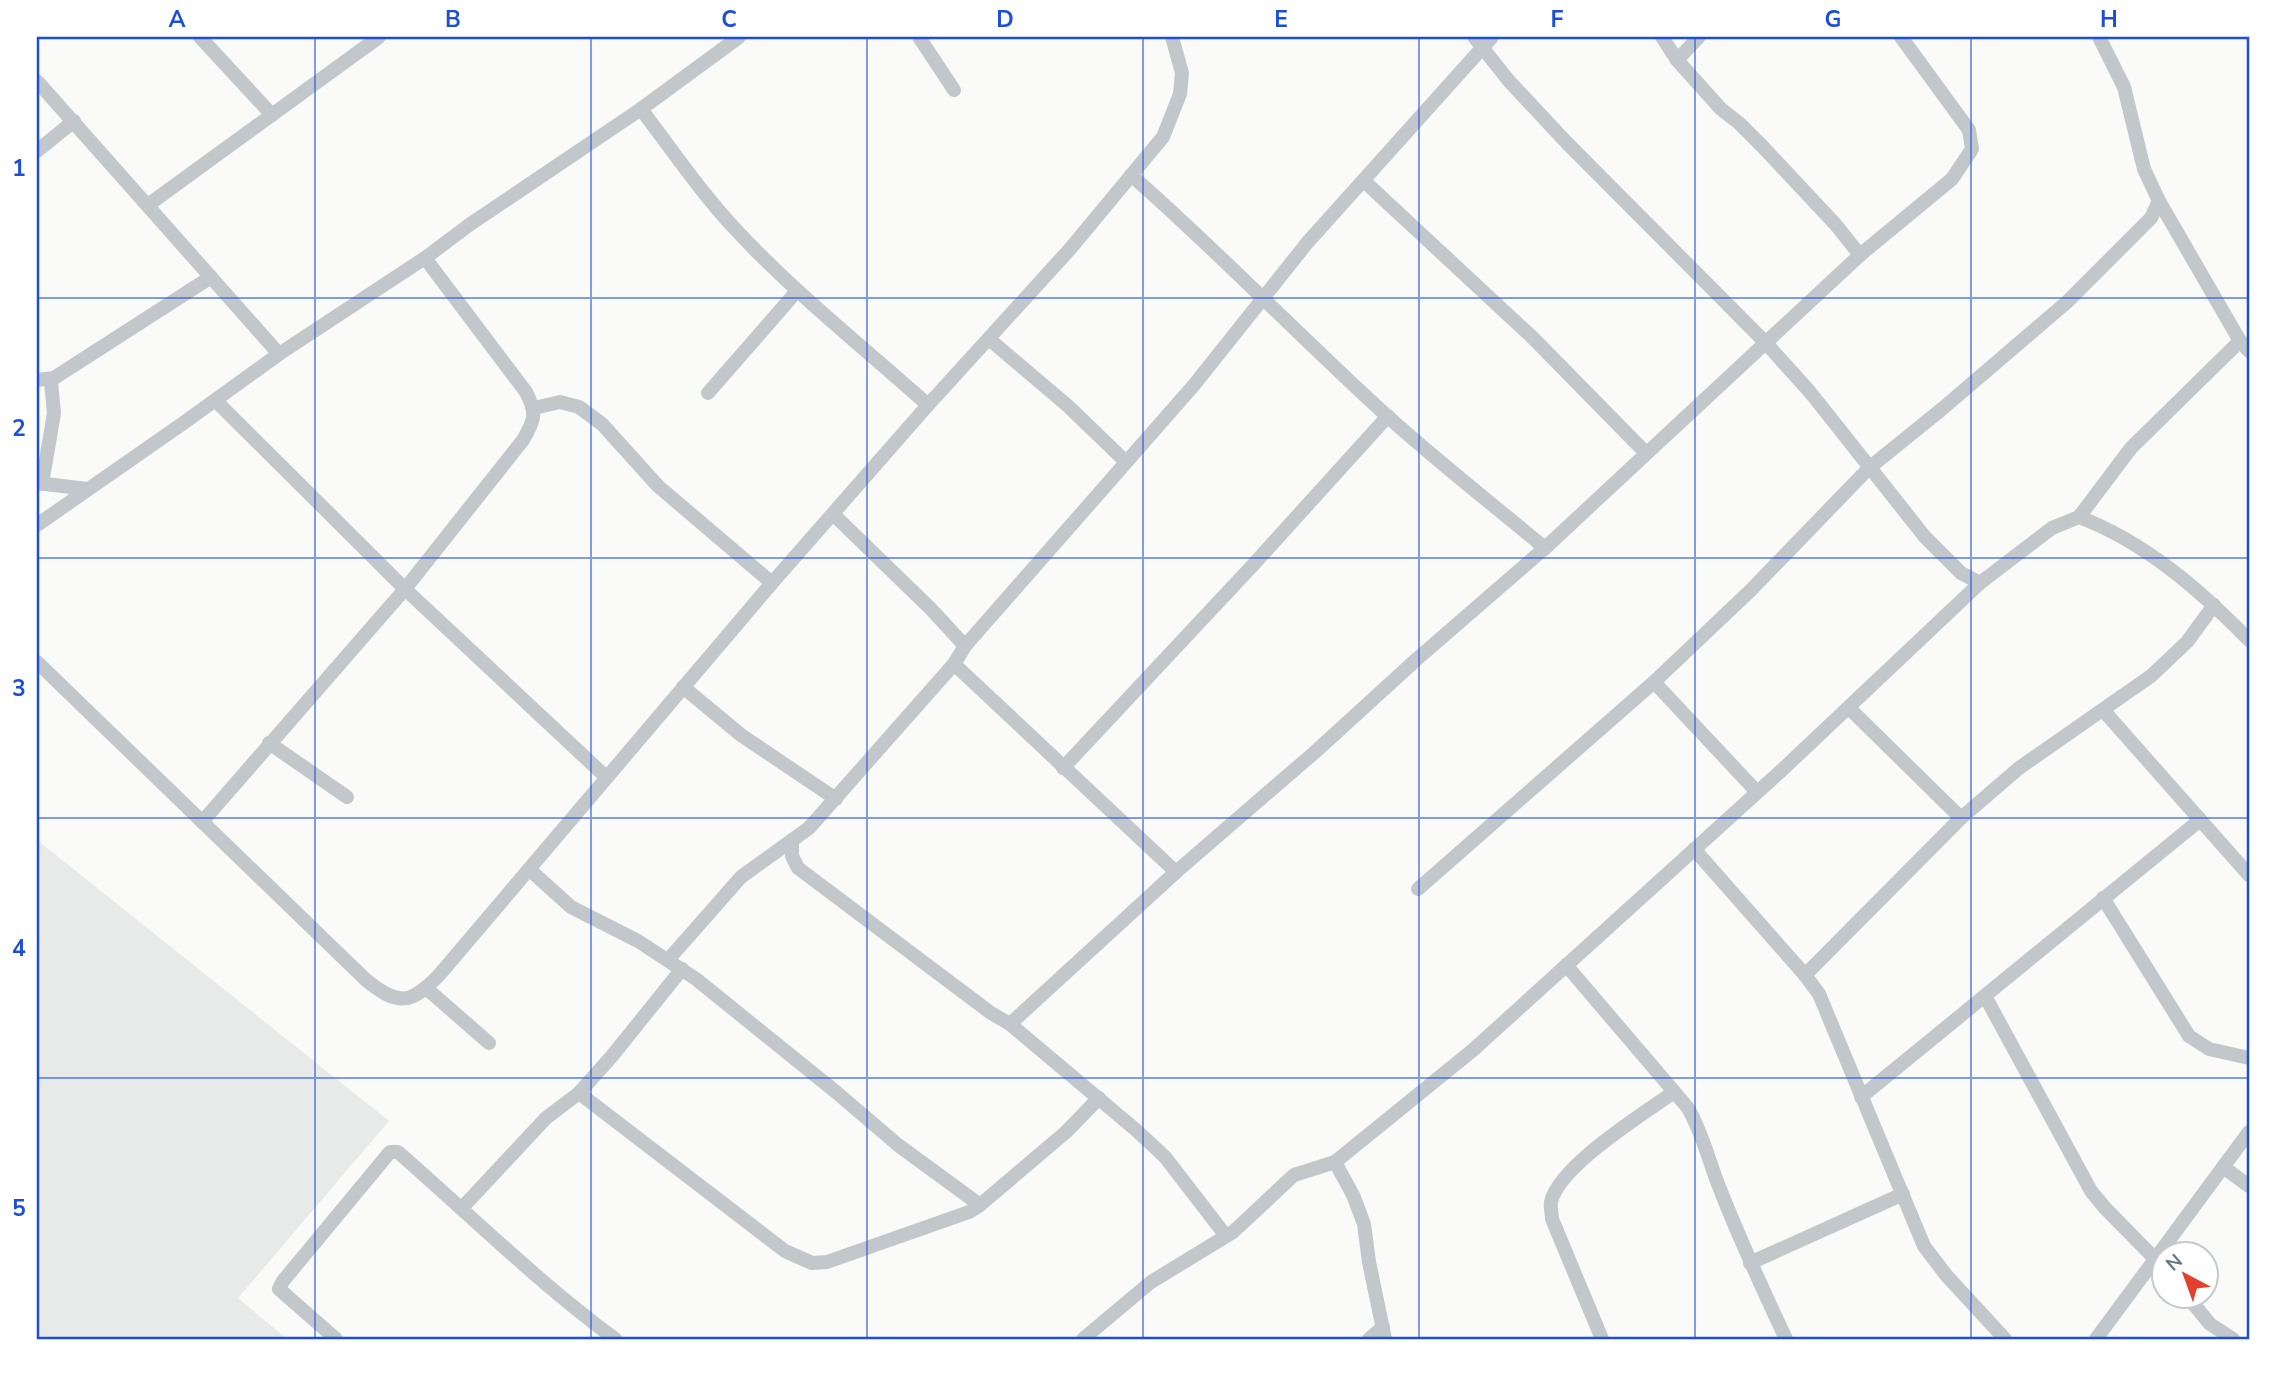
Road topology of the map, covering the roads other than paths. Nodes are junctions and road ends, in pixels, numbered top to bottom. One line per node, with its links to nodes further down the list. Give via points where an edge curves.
1 (200, 37): 15 (street)
2 (379, 37): 15 (street)
3 (739, 37): 14 (street)
4 (919, 37): 13 (street)
5 (1172, 37): 18 (street, via 1182,73 1180,94 1163,137)
6 (1662, 37): 11 (street)
7 (1699, 37): 11 (street)
8 (1901, 37): 22 (street, via 1969,130 1972,149 1952,179)
9 (2099, 37): 20 (street, via 2124,87 2144,169)
10 (1483, 40): 19 (street); 28 (street, via 1509,81)
11 (1677, 60): 22 (street)
12 (37, 81): 16 (street)
13 (954, 90)
14 (641, 109): 23 (street); 25 (street, via 712,203)
15 (272, 115): 21 (street)
16 (74, 121): 17 (street); 21 (street)
17 (37, 151)
18 (1131, 175): 26 (street); 27 (street)
19 (1364, 181): 26 (street); 38 (street)
20 (2159, 201): 29 (street); 40 (street, via 2151,218 2067,302)
21 (148, 205): 24 (street)
22 (1860, 255): 28 (street)
23 (425, 258): 30 (street); 36 (street)
24 (211, 277): 30 (street); 31 (street)
25 (797, 291): 33 (street); 35 (street)
26 (1261, 298): 37 (street); 39 (street, via 1194,386)
27 (989, 339): 35 (street); 39 (street)
28 (1765, 342): 38 (street); 40 (street)
29 (2245, 346): 44 (street, via 2131,448)
30 (279, 354): 34 (street)
31 (54, 378): 32 (street); 41 (street, via 54,413)
32 (37, 380)
33 (708, 393)
34 (216, 401): 42 (street); 49 (street)
35 (928, 405): 43 (street)
36 (534, 408): 47 (street, via 560,402 579,407 602,424 658,486); 49 (street, via 532,425 523,440)
37 (1388, 416): 46 (street); 60 (street)
38 (1646, 452): 46 (street)
39 (1126, 462): 52 (street)
40 (1868, 467): 48 (street, via 1925,537 1961,573); 55 (street, via 1751,590)
41 (39, 483): 42 (street)
42 (87, 489): 45 (street)
43 (833, 514): 47 (street); 52 (street)
44 (2078, 517): 48 (street, via 2052,528); 50 (street, via 2139,548)
45 (37, 524)
46 (1545, 548): 71 (street)
47 (772, 583): 56 (street)
48 (1980, 583): 57 (street)
49 (405, 589): 59 (street); 61 (street)
50 (2214, 605): 51 (street); 58 (street, via 2187,642)
51 (2249, 640)
52 (965, 646): 54 (street)
53 (37, 662): 67 (street)
54 (954, 664): 60 (street); 64 (street)
55 (1654, 682): 62 (street); 73 (street)
56 (683, 687): 61 (street); 64 (street, via 741,735)
57 (1849, 708): 62 (street); 65 (street)
58 (2104, 710): 65 (street, via 2019,768); 66 (street)
59 (269, 743): 63 (street); 67 (street)
60 (1063, 768): 71 (street)
61 (606, 777): 70 (street)
62 (1757, 792): 69 (street)
63 (347, 797)
64 (836, 799): 68 (street)
65 (1961, 818): 78 (street)
66 (2200, 820): 72 (street); 74 (street)
67 (202, 822): 79 (street, via 387,997 409,998)
68 (792, 841): 75 (street, via 741,877); 81 (street, via 798,868)
69 (1694, 849): 76 (street); 78 (street)
70 (530, 870): 75 (street, via 571,907); 79 (street)
71 (1176, 872): 81 (street)
72 (2249, 875)
73 (1418, 889)
74 (2103, 898): 80 (street); 83 (street, via 2189,1036 2209,1049)
75 (668, 960): 77 (street)
76 (1566, 965): 84 (street); 89 (street, via 1474,1050)
77 (682, 969): 85 (street); 93 (street, via 898,1145)
78 (1805, 975): 86 (street, via 1819,994)
79 (426, 988): 82 (street)
80 (1985, 996): 86 (street); 97 (street, via 2091,1191)
81 (1010, 1024): 87 (street)
82 (489, 1044)
83 (2249, 1058)
84 (1674, 1092): 98 (street, via 1699,1128); 107 (street, via 1575,1166 1551,1202 1552,1219)
85 (579, 1093): 93 (street, via 785,1251 812,1263 827,1262); 94 (street, via 546,1118)
86 (1861, 1097): 92 (street)
87 (1099, 1098): 93 (street); 95 (street, via 1165,1157)
88 (2249, 1132): 90 (street)
89 (1335, 1162): 95 (street, via 1294,1175); 102 (street, via 1364,1224)
90 (2223, 1167): 91 (street); 96 (street)
91 (2249, 1186)
92 (1903, 1194): 98 (street); 110 (street, via 1933,1259)
93 (980, 1205)
94 (462, 1208): 103 (street, via 398,1152 390,1152 279,1289); 104 (street, via 514,1258)
95 (1226, 1236): 105 (street, via 1151,1282)
96 (2175, 1240)
97 (2150, 1255)
98 (1750, 1263): 101 (street)
99 (2150, 1275): 111 (street)
100 (2198, 1310): 112 (street)
101 (1778, 1322): 108 (street); 109 (street)
102 (1384, 1333): 106 (street)
103 (336, 1339)
104 (615, 1339)
105 (1083, 1339)
106 (1369, 1339)
107 (1602, 1339)
108 (1771, 1339)
109 (1786, 1339)
110 (2005, 1339)
111 (2096, 1339)
112 (2233, 1339)

